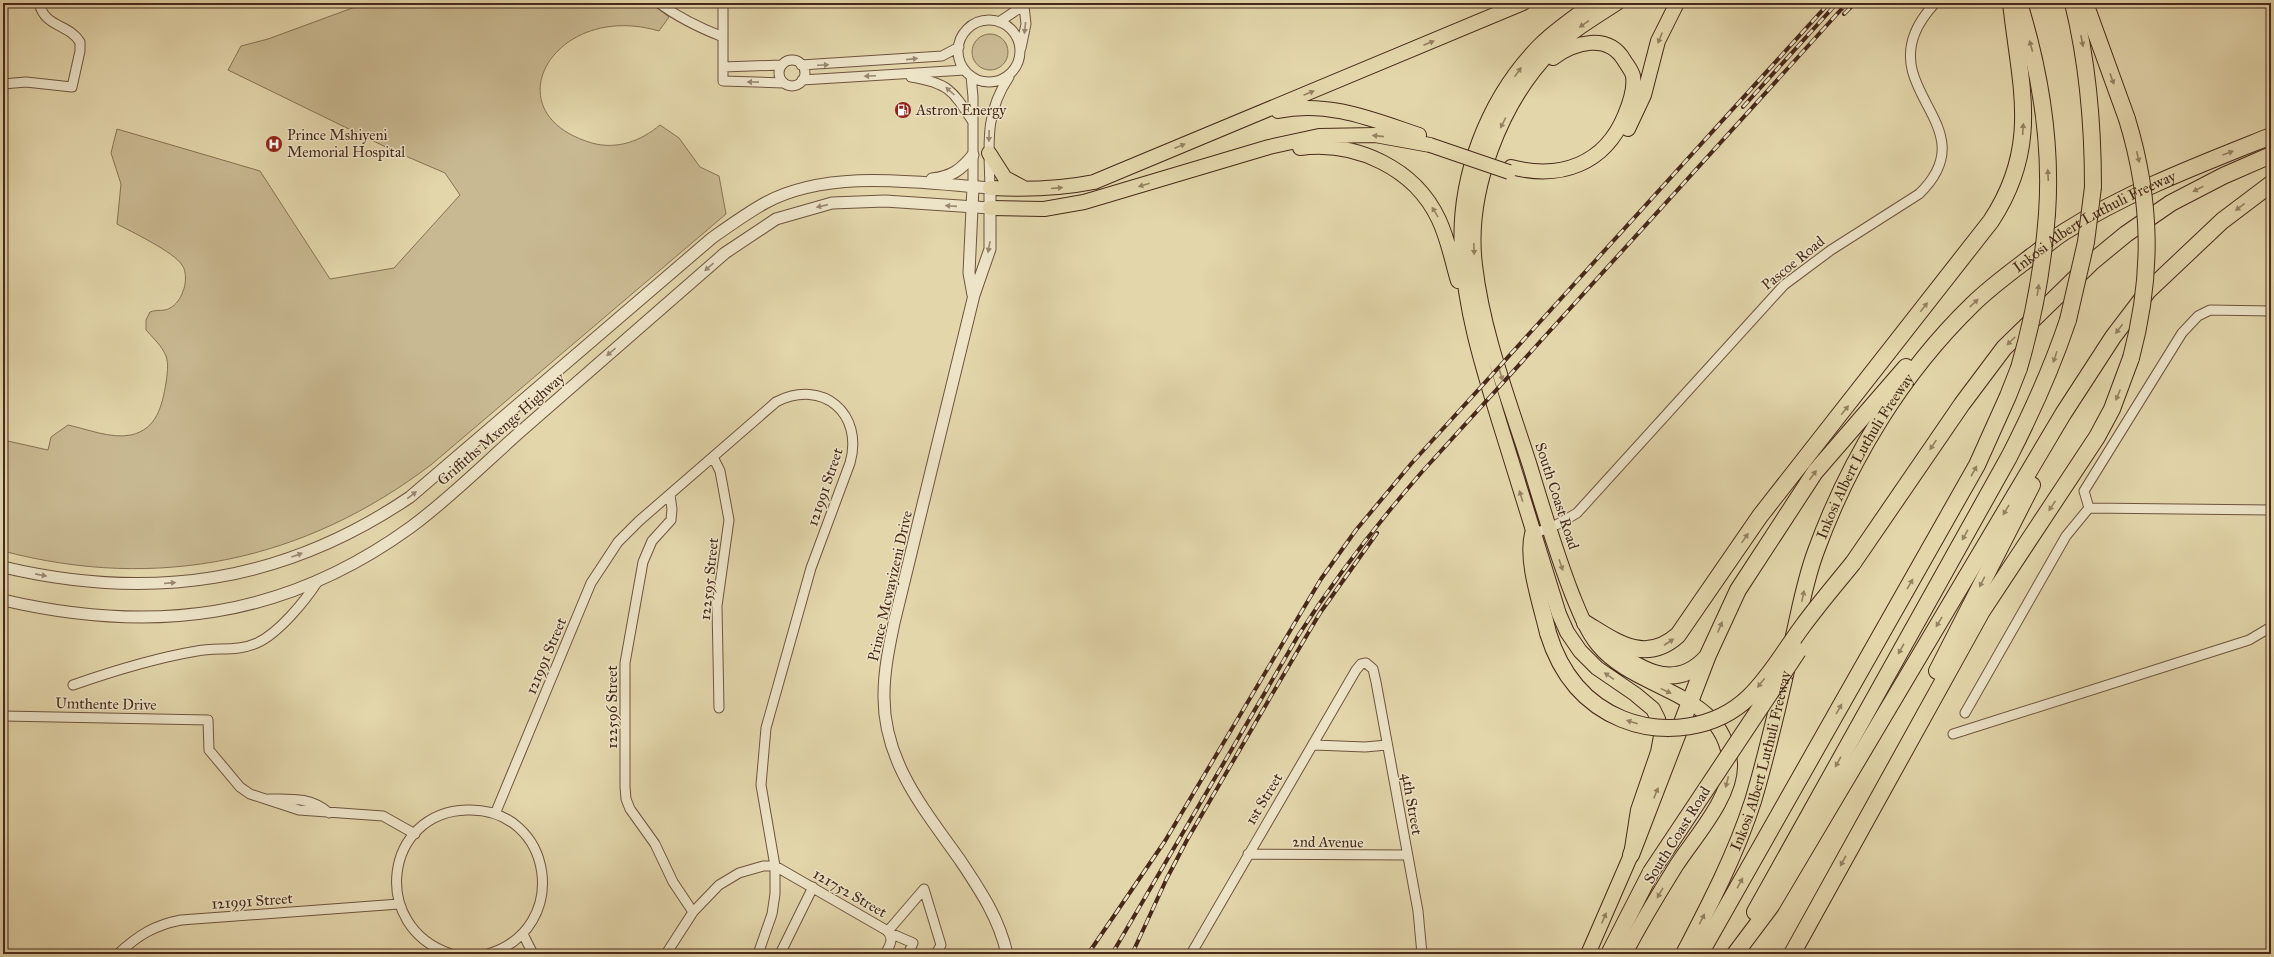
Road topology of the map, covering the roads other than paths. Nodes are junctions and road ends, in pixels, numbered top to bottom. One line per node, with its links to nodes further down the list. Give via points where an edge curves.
1 (39, 3): 27 (street, via 50,22 68,30 80,42 72,87 26,82)
2 (658, 3): 15 (street, via 696,26)
3 (723, 3): 15 (street)
4 (1523, 3): 28 (main road, one-way to 4)
5 (1594, 3): 47 (main road, South Coast Road, one-way to 5, via 1469,308 1462,259 1463,201 1470,174 1485,127 1520,68 1554,32)
6 (1617, 3): 21 (main road, South Coast Road, one-way to 21, via 1564,40 1551,51)
7 (1677, 3): 36 (main road, one-way to 36, via 1658,41 1638,109 1626,132 1611,151 1569,174 1528,177)
8 (1935, 3): 54 (street, Pascoe Road, via 1914,34 1911,54 1916,83 1942,137 1941,162 1930,183 1919,194 1831,250 1784,285 1594,496 1577,513)
9 (2011, 3): 48 (highway, one-way to 9, via 1992,221 2007,196 2021,155 2024,120 2020,62)
10 (2019, 3): 102 (highway, one-way to 10, bridge, via 1977,465 2018,368 2037,296 2048,190 2043,113 2036,63)
11 (2073, 3): 103 (highway, one-way to 103, bridge, via 2086,67 2093,144 2093,187 2086,242 2068,320 2043,387 2009,456)
12 (2085, 3): 74 (highway, one-way to 74, bridge, via 2127,119 2141,170 2148,237 2146,282 2141,321 2131,358 2115,403 2097,437 1990,598)
13 (1026, 4): 14 (street); 17 (street, one-way to 17, via 1026,24)
14 (999, 22): 16 (street, via 989,20 973,25 963,34); 17 (street, via 1014,32)
15 (723, 37): 20 (street)
16 (959, 48): 19 (street, one-way to 16, via 942,56); 22 (street, via 959,55)
17 (1020, 49): 23 (street, via 1016,67)
18 (781, 65): 19 (street, via 792,60); 20 (street); 26 (street, via 779,78)
19 (802, 65): 25 (street)
20 (724, 67): 26 (street, one-way to 20, via 723,81)
21 (1535, 72): 36 (main road, via 1572,46 1590,42 1606,44 1620,52 1633,76 1630,102 1612,140 1598,154 1563,170); 54 (main road, South Coast Road, one-way to 54, via 1511,107 1490,154 1476,206 1474,263 1485,323)
22 (968, 73): 23 (street, via 983,81 995,81); 24 (street); 29 (street)
23 (1010, 74): 32 (street, one-way to 32, via 994,103 989,128)
24 (896, 75): 25 (street, one-way to 25); 29 (street, one-way to 24, via 957,97 939,82)
25 (802, 80): 26 (street, via 792,86)
26 (783, 83)
27 (3, 84)
28 (1247, 119): 31 (main road, via 1288,109 1345,111); 41 (main road, one-way to 28, via 1067,188 1094,182)
29 (973, 122): 33 (street)
30 (2271, 136): 46 (highway, Inkosi Albert Luthuli Freeway, one-way to 30, via 2002,278 2064,233 2161,181)
31 (1432, 143): 35 (main road, one-way to 35, via 1375,135 1319,136 1269,147); 36 (main road)
32 (989, 153): 40 (street); 41 (main road, via 1005,178)
33 (973, 155): 37 (street, via 964,166 948,177); 39 (street)
34 (2271, 155): 56 (highway, Inkosi Albert Luthuli Freeway, one-way to 56, via 2171,203 2126,234 2092,262 2004,348 1962,404)
35 (1208, 166): 43 (main road, one-way to 43, via 1078,203 1044,209); 47 (main road, one-way to 35, via 1471,334 1441,224 1428,200 1406,178 1373,157 1331,146 1272,151)
36 (1510, 169)
37 (897, 182): 39 (street, Griffiths Mxenge Highway); 57 (street, Griffiths Mxenge Highway, one-way to 37, via 61,579 149,584 195,581 241,572 314,549 380,517 410,497 712,238 766,202 804,188 858,181)
38 (2271, 184): 49 (highway, one-way to 49, via 2222,221 2148,291 2114,337)
39 (973, 186): 40 (street, Griffiths Mxenge Highway); 42 (street, Prince Mcwayizeni Drive)
40 (990, 188): 41 (main road); 43 (street, Prince Mcwayizeni Drive)
41 (1030, 190)
42 (973, 207): 43 (street, Griffiths Mxenge Highway); 44 (street, Prince Mcwayizeni Drive, via 969,273); 58 (street, Griffiths Mxenge Highway, one-way to 58, via 861,201 832,203 776,219 725,253 412,526 345,568)
43 (990, 208): 44 (street, Prince Mcwayizeni Drive, one-way to 44, via 990,249)
44 (974, 295): 95 (street, Prince Mcwayizeni Drive, via 894,624 884,696 888,732 899,768 995,916)
45 (2271, 311): 52 (street, via 2210,310 2198,316 2182,333 2084,492)
46 (1946, 331): 59 (highway, one-way to 46, via 1815,472 1917,356); 101 (highway, Inkosi Albert Luthuli Freeway, one-way to 46, via 1725,874 1753,800 1806,583 1838,496 1888,408)
47 (1488, 383): 55 (main road, South Coast Road, one-way to 47)
48 (1821, 441): 59 (highway, via 1752,552); 61 (highway, one-way to 48, via 1632,648 1652,649 1672,641 1760,516 1802,461)
49 (2044, 445): 74 (highway, one-way to 74, via 2037,475 1876,791); 103 (highway, one-way to 103, via 1771,906)
50 (713, 457): 51 (street, 121991 Street); 67 (street, 122595 Street, via 720,471 729,520 718,599); 79 (street, 121991 Street, via 776,402 799,394 823,397 833,402 848,420 853,434 851,457 811,568 764,736 762,785)
51 (670, 495): 73 (street, 121991 Street, via 628,531 604,561 591,583); 82 (street, 122596 Street, via 671,520 652,541 643,562 625,663 625,787 630,809 652,838 673,882)
52 (2088, 508): 53 (street); 68 (street, via 2066,536)
53 (2271, 510)
54 (1549, 528): 55 (street, Pascoe Road); 61 (main road, South Coast Road, one-way to 61, via 1564,573)
55 (1532, 534): 56 (highway, one-way to 55, bridge, via 1750,697 1722,715 1694,725 1649,727 1607,712 1591,701 1568,678 1548,633 1534,568); 78 (main road, South Coast Road, one-way to 55, via 1638,810 1660,742 1658,719 1649,704 1597,668 1580,651 1567,632)
56 (1853, 563): 99 (highway, bridge, via 1815,626 1651,872)
57 (3, 567)
58 (318, 581): 60 (street, Griffiths Mxenge Highway, via 294,592 250,605 165,618 77,615); 65 (street, via 300,607 257,643 237,649 198,651 141,664)
59 (1738, 590): 63 (highway, one-way to 59)
60 (3, 600)
61 (1588, 628): 63 (highway, via 1635,665 1662,675 1687,672 1697,667); 66 (main road, South Coast Road, one-way to 66, via 1598,645 1617,663 1649,683)
62 (2271, 628): 70 (street, via 2249,640)
63 (1708, 655): 66 (highway)
64 (1366, 663): 71 (street, 1st Street, via 1361,664 1356,670); 72 (street, 4th Street, via 1374,672)
65 (73, 685)
66 (1690, 702): 78 (highway, one-way to 66); 100 (main road, South Coast Road, one-way to 100, via 1706,713 1719,727 1729,758 1727,782 1719,802 1662,889)
67 (719, 708)
68 (1965, 713)
69 (3, 716): 75 (street, Umthente Drive, via 208,720 207,744 212,755 240,787 250,794 264,800 305,800 320,805 329,813 383,816)
70 (1953, 734)
71 (1314, 744): 72 (street, via 1365,747); 76 (street, 1st Street)
72 (1387, 745): 77 (street, 4th Street)
73 (495, 814): 75 (street, via 474,810 452,812 425,824); 84 (street, via 507,820 527,837 537,854 543,873 543,893 538,912)
74 (1862, 827): 104 (highway, one-way to 104)
75 (415, 834): 81 (street, via 407,844 398,867 396,885)
76 (1248, 854): 77 (street, 2nd Avenue); 96 (street, 1st Street)
77 (1407, 855): 97 (street, 4th Street, via 1418,912)
78 (1631, 855): 98 (main road, South Coast Road, one-way to 78)
79 (775, 866): 80 (street, 121752 Street); 82 (street, via 755,868 731,877); 90 (street, 121991 Street, via 774,905)
80 (813, 887): 83 (street, 121752 Street); 91 (street)
81 (399, 904): 85 (street, 121991 Street, via 181,920 153,927); 86 (street, via 415,932 432,946)
82 (693, 912): 89 (street)
83 (889, 932): 92 (street, 121752 Street, via 891,943); 93 (street, via 913,942); 94 (street, via 924,889 941,945)
84 (523, 934): 87 (street, via 506,947); 88 (street)
85 (118, 954)
86 (451, 954)
87 (488, 954)
88 (533, 954)
89 (666, 954)
90 (758, 954)
91 (780, 954)
92 (885, 954)
93 (908, 954)
94 (936, 954)
95 (1007, 954)
96 (1191, 954)
97 (1422, 954)
98 (1588, 954)
99 (1609, 954)
100 (1625, 954)
101 (1684, 954)
102 (1700, 954)
103 (1733, 954)
104 (1792, 954)

